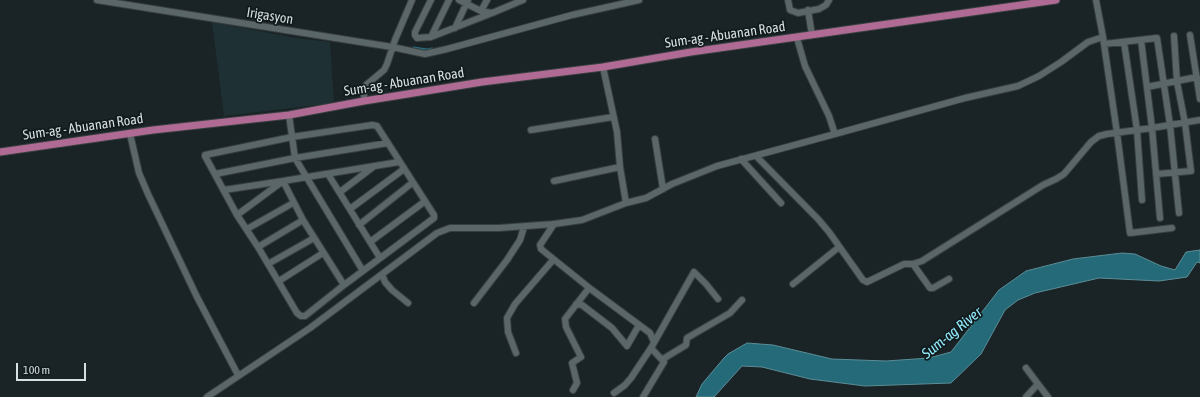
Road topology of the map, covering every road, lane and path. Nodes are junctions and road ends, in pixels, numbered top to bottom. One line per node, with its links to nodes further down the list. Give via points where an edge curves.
1 (97, 0): 30 (street, Irigasyon)
2 (412, 0): 30 (street)
3 (430, 0): 24 (street, via 414,35 417,38)
4 (449, 0): 24 (street)
5 (459, 0): 14 (street)
6 (487, 0): 18 (street)
7 (506, 0): 16 (street)
8 (523, 0): 16 (street)
9 (640, 0): 30 (street, Irigasyon, via 572,15 425,54)
10 (788, 0): 17 (street, via 790,10 794,13)
11 (829, 0): 17 (street, via 819,9)
12 (1056, 0): 15 (main road, Sum-ag - Abuanan Road)
13 (1096, 0): 25 (street)
14 (467, 2): 18 (street); 20 (street)
15 (1023, 2): 22 (main road, Sum-ag - Abuanan Road)
16 (503, 8): 19 (street)
17 (808, 10): 22 (street)
18 (481, 11): 19 (street)
19 (492, 13): 20 (street)
20 (455, 28): 24 (street)
21 (1190, 35): 32 (street)
22 (812, 36): 26 (main road, Sum-ag - Abuanan Road)
23 (1174, 36): 34 (street)
24 (431, 37)
25 (1103, 37): 29 (street); 48 (street, via 1088,42 1039,76 1018,86)
26 (797, 38): 31 (main road, Sum-ag - Abuanan Road); 48 (street, via 805,66)
27 (1141, 40): 28 (street); 33 (street, via 1157,38); 35 (street)
28 (1124, 42): 29 (street); 45 (street)
29 (1104, 44): 46 (street)
30 (392, 47): 37 (street, via 384,70 366,85)
31 (603, 67): 37 (main road, Sum-ag - Abuanan Road, via 482,82); 39 (street)
32 (1197, 77): 34 (street); 36 (street)
33 (1164, 82): 34 (street); 35 (street); 42 (street)
34 (1177, 82): 41 (street)
35 (1147, 87): 43 (street)
36 (1200, 99)
37 (364, 101): 38 (main road, Sum-ag - Abuanan Road)
38 (289, 115): 47 (main road, Sum-ag - Abuanan Road); 49 (street)
39 (613, 116): 44 (street); 58 (street)
40 (1200, 120): 41 (street)
41 (1185, 123): 42 (street); 60 (street, via 1191,171)
42 (1170, 125): 43 (street); 60 (street)
43 (1152, 128): 45 (street); 63 (street)
44 (531, 130)
45 (1137, 130): 46 (street); 71 (street)
46 (1118, 132): 84 (street, via 1130,233); 94 (street, via 1099,136 1064,174 922,261)
47 (130, 134): 52 (main road, Sum-ag - Abuanan Road); 113 (street, via 139,173 148,194)
48 (836, 134): 53 (street)
49 (292, 137): 51 (street, via 372,125 379,128); 54 (street); 61 (street, via 206,154)
50 (655, 139): 68 (street)
51 (388, 143): 54 (street); 56 (street)
52 (0, 152)
53 (756, 156): 55 (street); 89 (street, via 818,219)
54 (295, 158): 61 (street); 64 (street)
55 (741, 159): 68 (street, via 717,166); 75 (street)
56 (399, 162): 57 (street); 59 (street)
57 (375, 166): 62 (street); 70 (street)
58 (620, 167): 66 (street); 74 (street)
59 (404, 169): 67 (street); 76 (street)
60 (1176, 173): 63 (street); 77 (street)
61 (215, 174): 69 (street)
62 (328, 174): 64 (street); 70 (street)
63 (1157, 174): 79 (street)
64 (306, 177): 65 (street); 95 (street)
65 (284, 181): 69 (street); 72 (street); 78 (street)
66 (554, 181)
67 (412, 183): 73 (street); 82 (street)
68 (664, 189): 74 (street, via 646,198)
69 (224, 190): 78 (street)
70 (340, 192): 76 (street)
71 (1142, 200)
72 (293, 202): 80 (street); 85 (street)
73 (424, 202): 87 (street); 91 (street, via 434,218)
74 (626, 203): 81 (street, via 582,220)
75 (781, 203)
76 (350, 209): 82 (street)
77 (1179, 213)
78 (237, 215): 85 (street)
79 (1160, 218)
80 (302, 220): 86 (street); 88 (street)
81 (554, 224): 83 (street); 92 (street, via 540,246)
82 (359, 225): 87 (street)
83 (524, 227): 96 (street, via 450,228 437,233); 105 (street, via 520,240 507,260)
84 (1172, 228)
85 (247, 229): 88 (street)
86 (314, 238): 90 (street); 93 (street)
87 (370, 242): 91 (street)
88 (258, 247): 93 (street)
89 (840, 248): 94 (street, via 867,282 904,264); 99 (street)
90 (323, 253): 98 (street); 100 (street)
91 (380, 258): 95 (street)
92 (553, 260): 101 (street); 110 (street, via 515,304 507,318 508,332)
93 (268, 264): 98 (street)
94 (913, 264): 97 (street, via 930,288)
95 (363, 271): 100 (street)
96 (382, 274): 104 (street, via 392,290); 113 (street, via 281,348)
97 (949, 279)
98 (279, 281): 100 (street, via 301,316 305,316)
99 (793, 284)
100 (344, 285)
101 (589, 288): 106 (street); 107 (street)
102 (718, 299): 108 (street, via 694,272)
103 (742, 300): 111 (street, via 730,313 687,338 686,345)
104 (408, 303)
105 (474, 303)
106 (576, 304): 107 (street, via 582,305 612,328 627,346); 115 (street, via 564,321 581,356 572,363 577,383)
107 (639, 325): 108 (street, via 650,333)
108 (654, 342): 109 (street)
109 (651, 348): 111 (street); 116 (street, via 628,382)
110 (516, 353)
111 (663, 359): 118 (street, via 664,362)
112 (1026, 368): 114 (street)
113 (238, 375): 117 (street)
114 (1038, 384): 119 (street); 120 (street)
115 (573, 390)
116 (614, 394)
117 (207, 397)
118 (643, 397)
119 (1026, 397)
120 (1048, 397)

